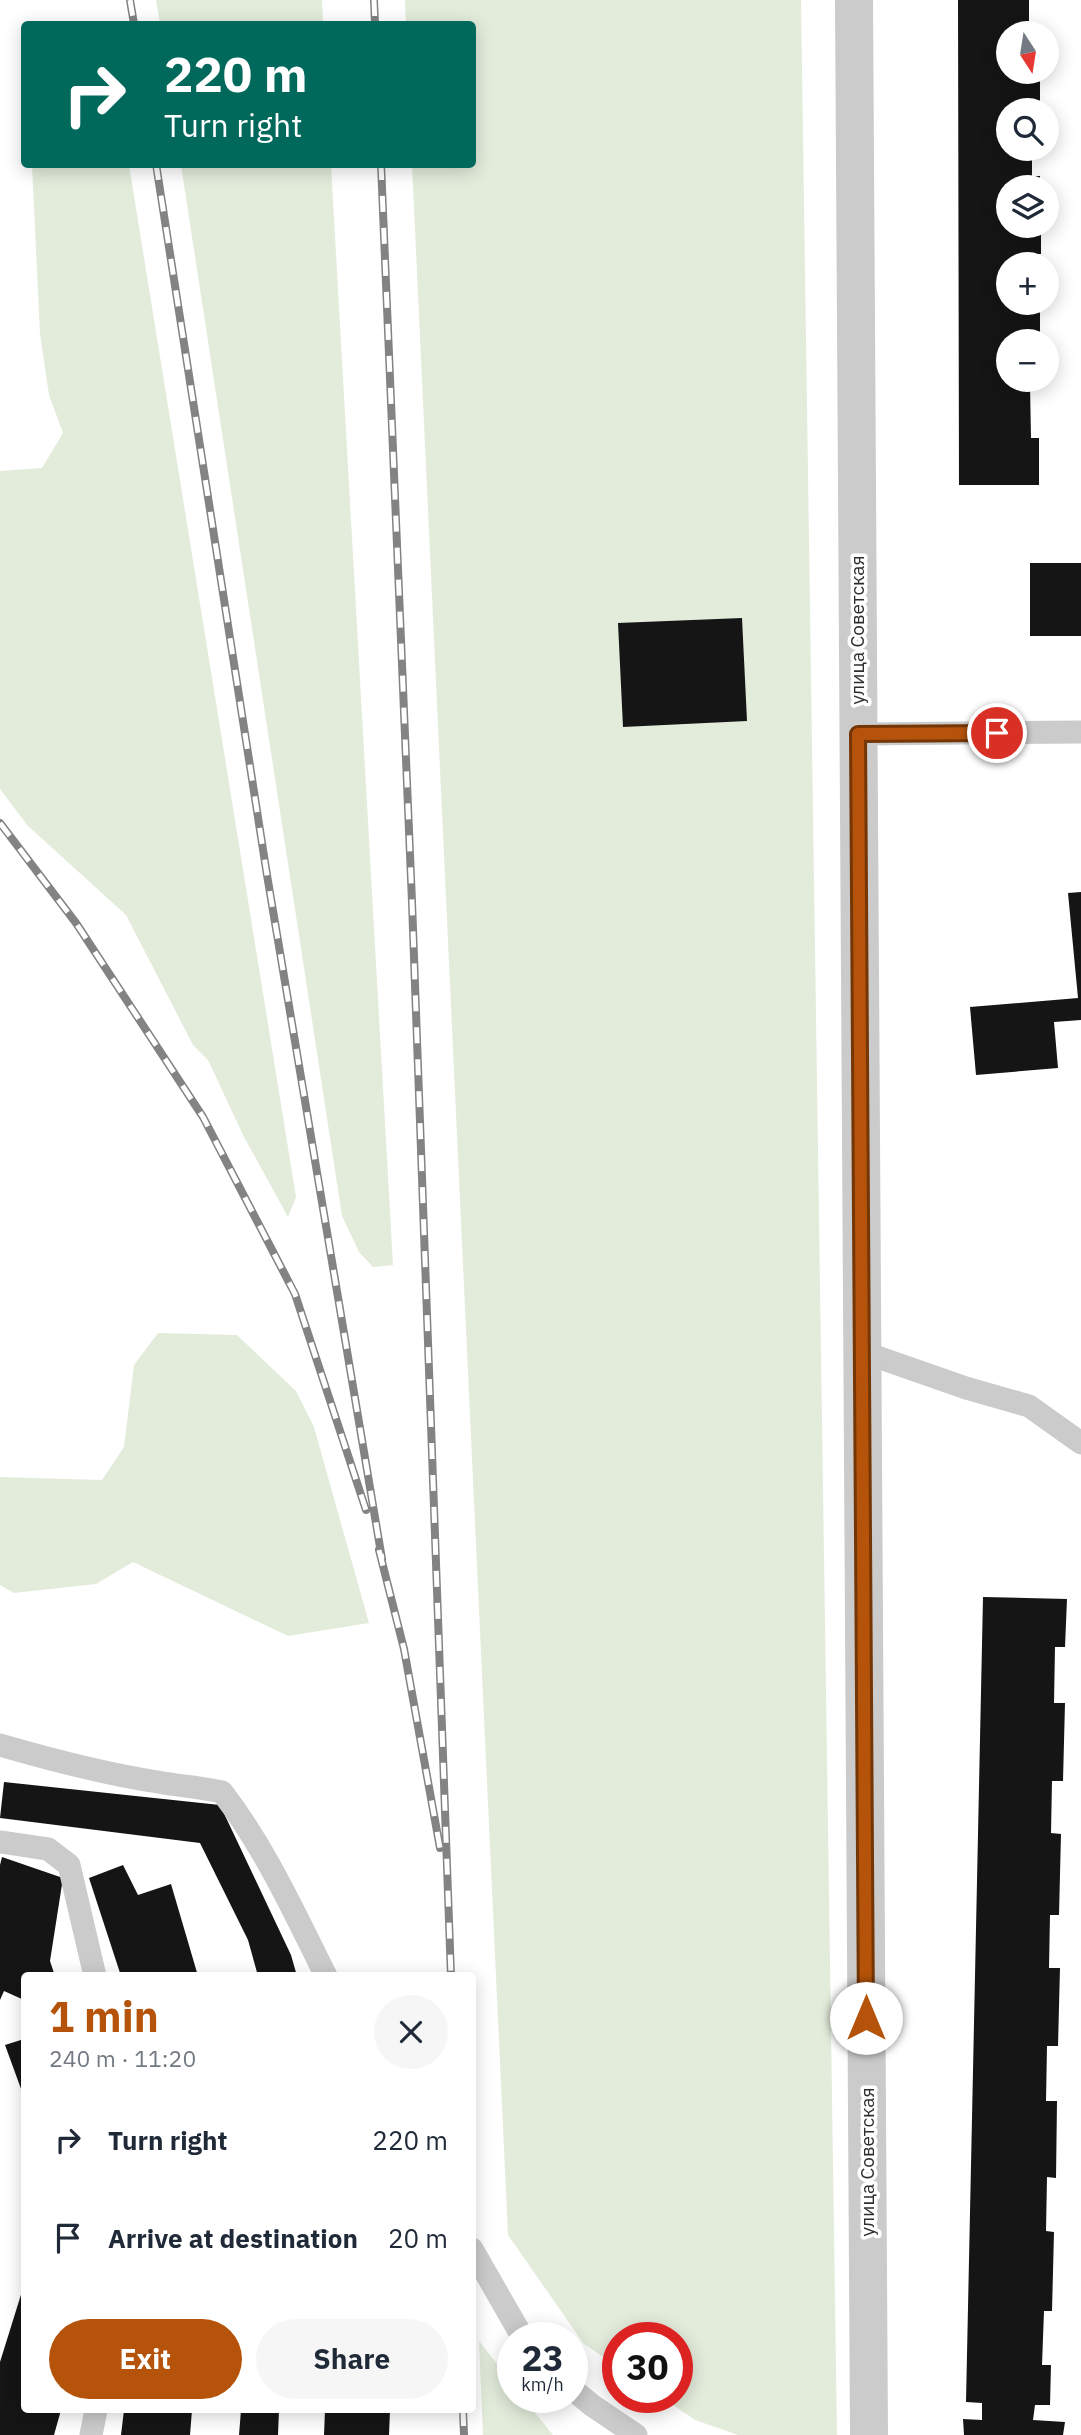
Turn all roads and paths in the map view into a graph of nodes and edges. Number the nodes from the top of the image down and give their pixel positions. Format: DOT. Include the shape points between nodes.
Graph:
graph roads {
  1 [pos="854,0"];
  2 [pos="1081,732"];
  3 [pos="858,734"];
  4 [pos="863,1352"];
  5 [pos="1081,1443"];
  6 [pos="0,1745"];
  7 [pos="0,1842"];
  8 [pos="94,1972"];
  9 [pos="324,1972"];
  10 [pos="476,2256"];
  11 [pos="514,2322"];
  12 [pos="588,2402"];
  13 [pos="95,2413"];
  14 [pos="91,2435"];
  15 [pos="636,2435"];
  16 [pos="869,2435"];
  1 -- 3 [label="street, улица Советская"];
  2 -- 3 [label="lane"];
  3 -- 4 [label="street, улица Советская"];
  4 -- 5 [label="lane" via="1029,1406"];
  4 -- 16 [label="street, улица Советская"];
  6 -- 9 [label="lane" via="47,1759 222,1792 274,1871"];
  7 -- 8 [label="lane" via="48,1849 69,1865"];
  10 -- 11 [label="lane"];
  12 -- 15 [label="lane"];
  13 -- 14 [label="lane"];
}
